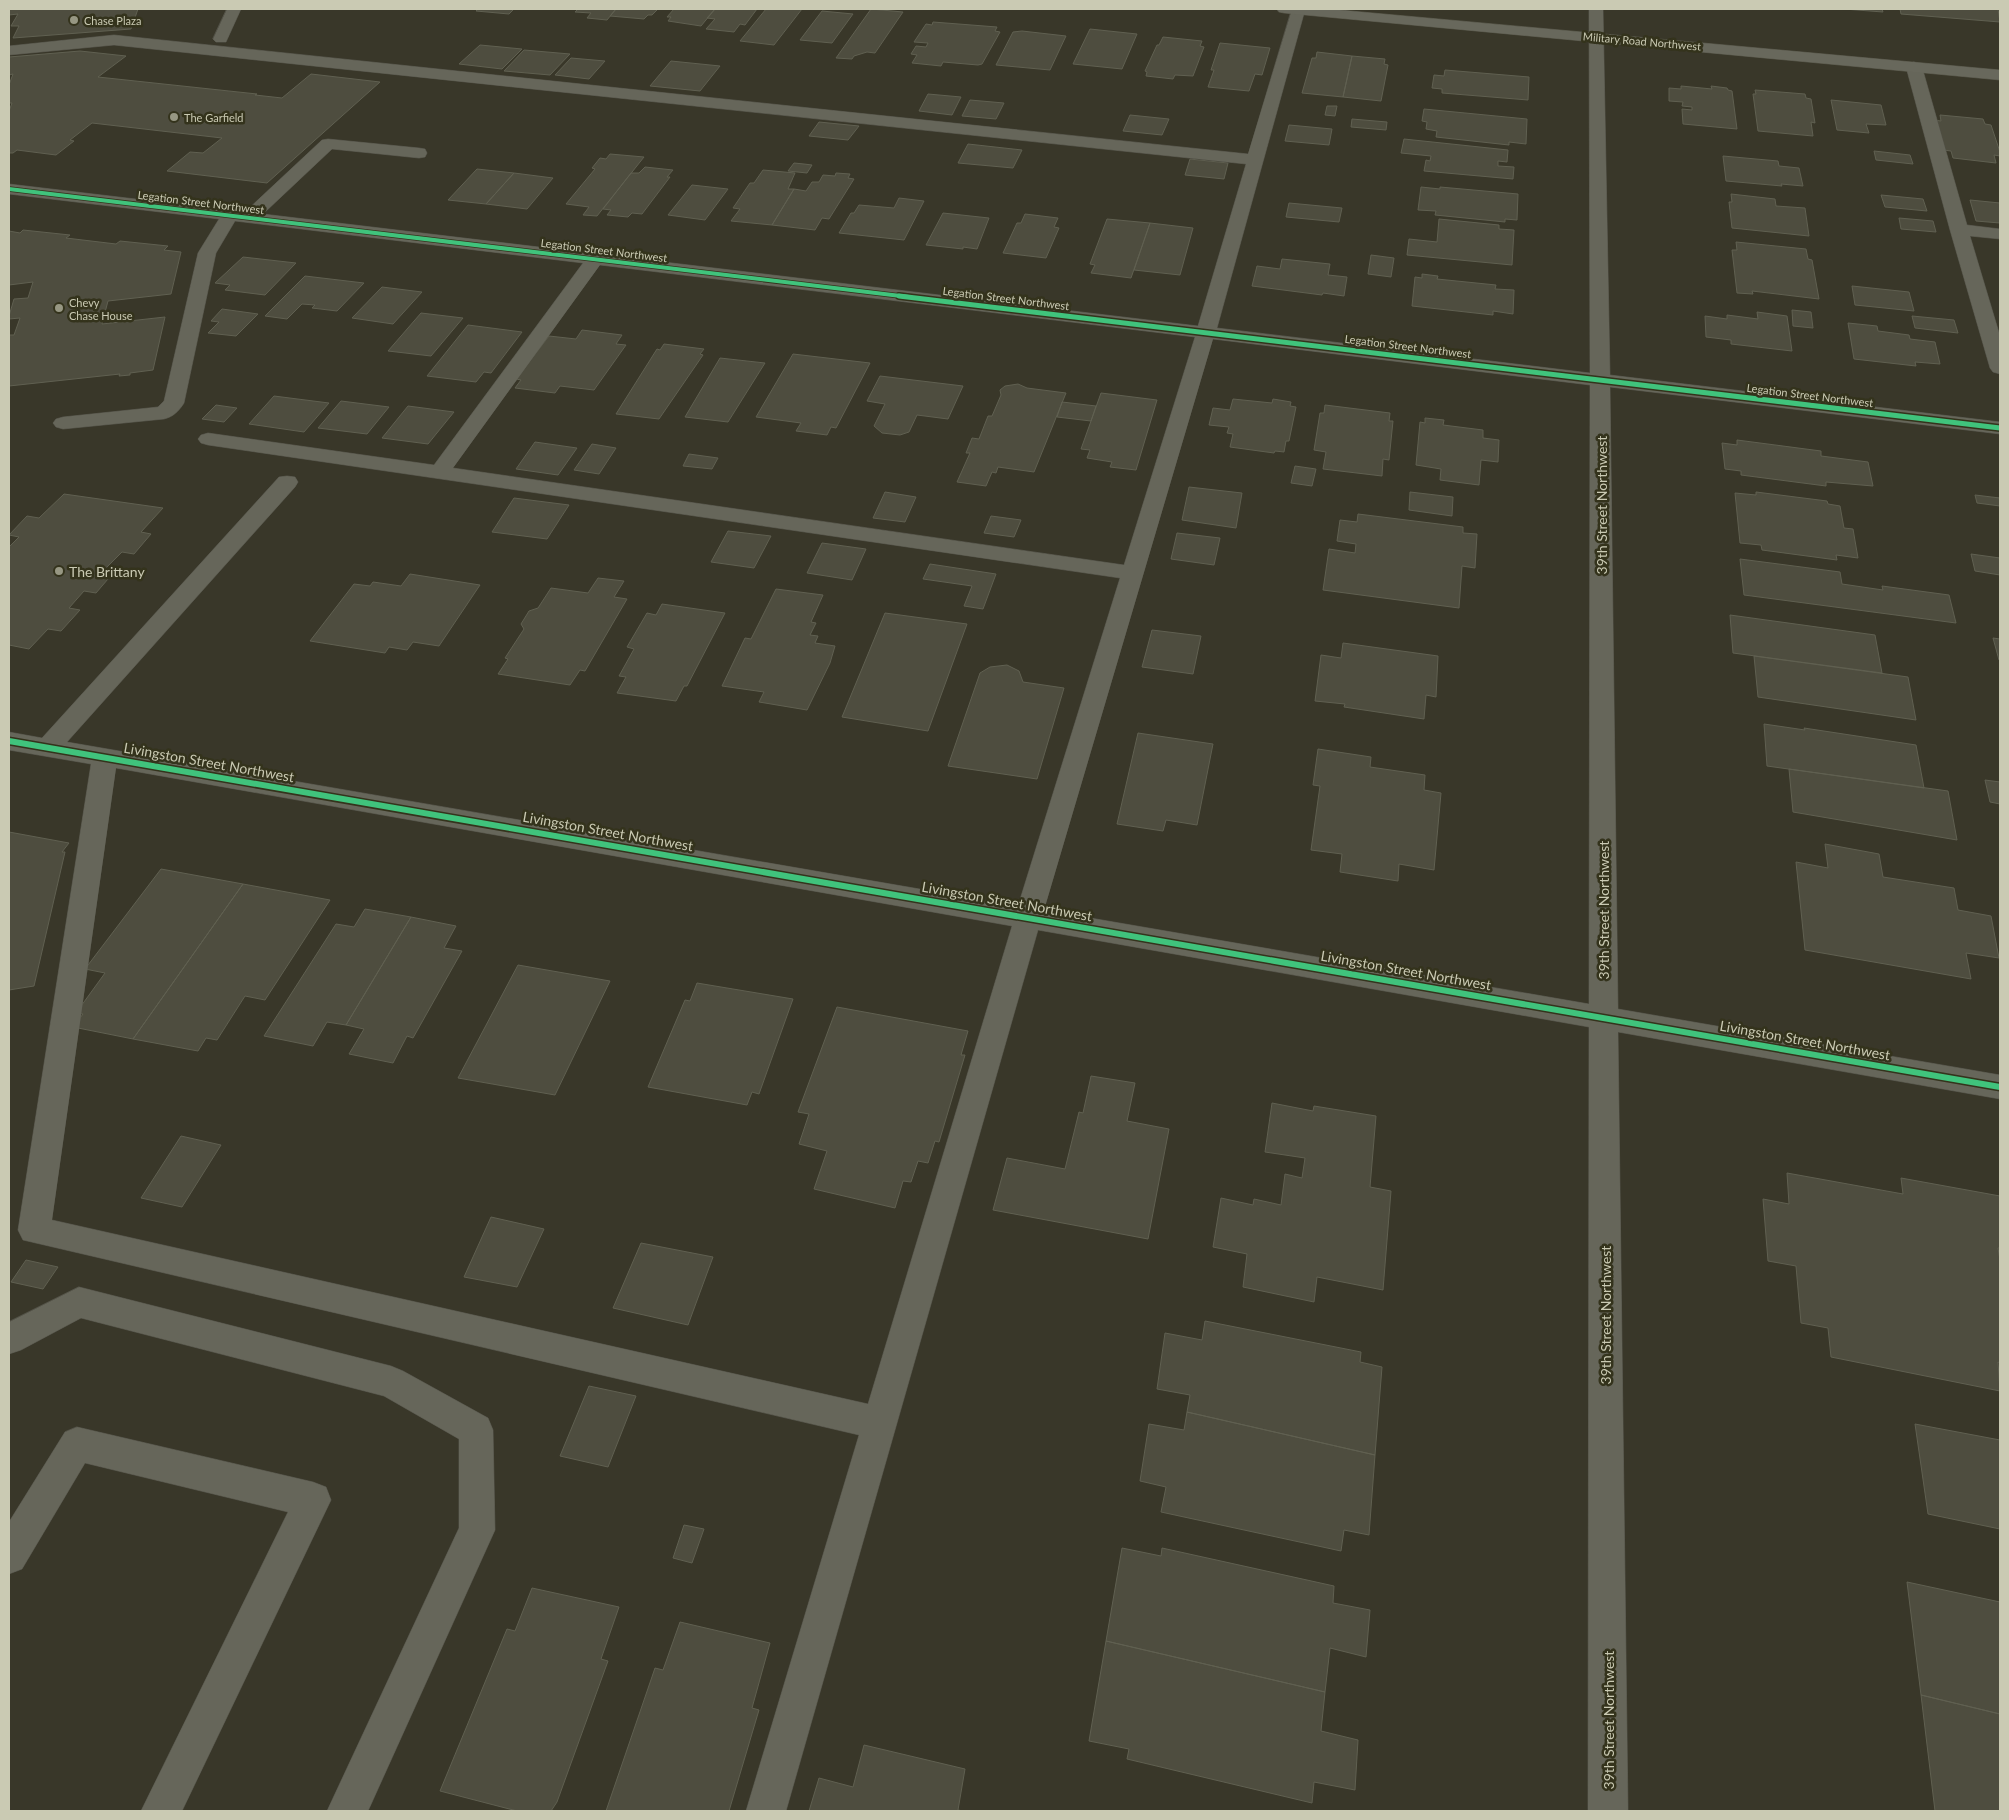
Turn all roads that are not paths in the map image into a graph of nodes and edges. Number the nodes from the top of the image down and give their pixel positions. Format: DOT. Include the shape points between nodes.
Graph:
graph roads {
  1 [pos="234,9"];
  2 [pos="1291,9"];
  3 [pos="1596,9"];
  4 [pos="1373,13"];
  5 [pos="1596,37"];
  6 [pos="221,39"];
  7 [pos="9,50"];
  8 [pos="1914,67"];
  9 [pos="2000,75"];
  10 [pos="419,153"];
  11 [pos="1256,160"];
  12 [pos="9,189"];
  13 [pos="230,216"];
  14 [pos="249,218"];
  15 [pos="1960,230"];
  16 [pos="2000,234"];
  17 [pos="595,259"];
  18 [pos="1206,332"];
  19 [pos="2000,368"];
  20 [pos="1600,380"];
  21 [pos="63,423"];
  22 [pos="2000,428"];
  23 [pos="208,439"];
  24 [pos="439,473"];
  25 [pos="287,482"];
  26 [pos="1133,573"];
  27 [pos="9,741"];
  28 [pos="48,748"];
  29 [pos="105,757"];
  30 [pos="1028,917"];
  31 [pos="1604,1017"];
  32 [pos="2000,1087"];
  33 [pos="9,1340"];
  34 [pos="880,1423"];
  35 [pos="9,1556"];
  36 [pos="161,1811"];
  37 [pos="347,1811"];
  38 [pos="766,1811"];
  39 [pos="1608,1811"];
  1 -- 6 [label="street"];
  2 -- 4 [label="main road, Military Road Northwest"];
  2 -- 11 [label="street"];
  3 -- 5 [label="street, 39th Street Northwest"];
  4 -- 5 [label="main road, Military Road Northwest"];
  5 -- 8 [label="main road, Military Road Northwest"];
  5 -- 20 [label="street, 39th Street Northwest"];
  7 -- 11 [label="street" via="114,40"];
  8 -- 9 [label="main road, Military Road Northwest"];
  8 -- 15 [label="street"];
  10 -- 14 [label="street" via="328,144"];
  11 -- 18 [label="street"];
  12 -- 13 [label="street, Legation Street Northwest"];
  13 -- 14 [label="street, Legation Street Northwest"];
  13 -- 21 [label="street" via="207,253 174,404 164,413"];
  14 -- 17 [label="street, Legation Street Northwest"];
  15 -- 16 [label="street"];
  15 -- 19 [label="street"];
  17 -- 18 [label="street, Legation Street Northwest"];
  17 -- 24 [label="street"];
  18 -- 20 [label="street, Legation Street Northwest"];
  18 -- 26 [label="street"];
  20 -- 22 [label="street, Legation Street Northwest"];
  20 -- 31 [label="street, 39th Street Northwest"];
  23 -- 24 [label="street"];
  24 -- 26 [label="street"];
  25 -- 28 [label="street"];
  26 -- 30 [label="street"];
  27 -- 28 [label="street, Livingston Street Northwest"];
  28 -- 29 [label="street, Livingston Street Northwest"];
  29 -- 30 [label="street, Livingston Street Northwest"];
  29 -- 34 [label="street" via="34,1230"];
  30 -- 31 [label="street, Livingston Street Northwest"];
  30 -- 34 [label="street"];
  31 -- 32 [label="street, Livingston Street Northwest"];
  31 -- 39 [label="street, 39th Street Northwest"];
  33 -- 37 [label="street" via="80,1302 391,1382 476,1430 478,1530"];
  34 -- 38 [label="street"];
  35 -- 36 [label="street" via="77,1444 314,1500"];
}
